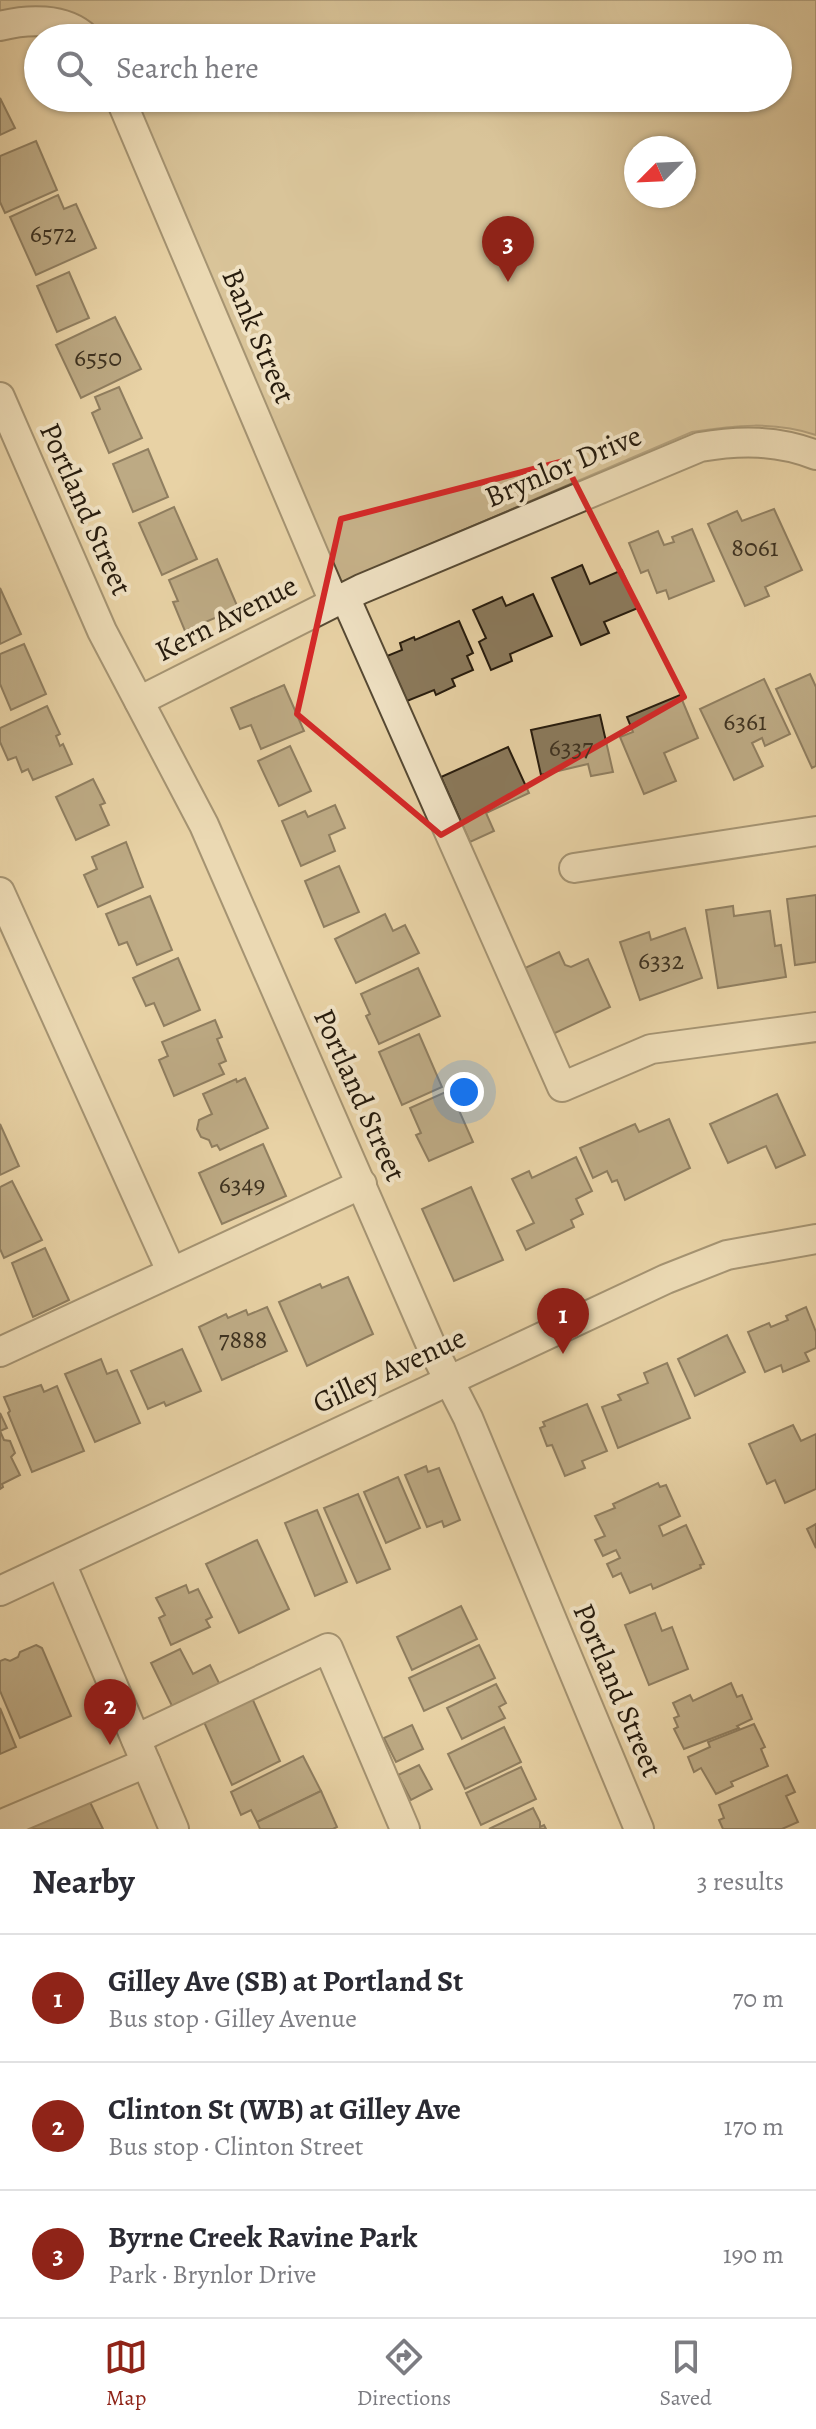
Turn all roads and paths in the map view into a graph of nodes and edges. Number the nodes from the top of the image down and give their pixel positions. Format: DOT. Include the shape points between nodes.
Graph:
graph roads {
  1 [pos="61,24"];
  2 [pos="0,26"];
  3 [pos="126,112"];
  4 [pos="0,397"];
  5 [pos="816,455"];
  6 [pos="339,599"];
  7 [pos="139,701"];
  8 [pos="816,831"];
  9 [pos="574,868"];
  10 [pos="0,892"];
  11 [pos="816,1027"];
  12 [pos="362,1184"];
  13 [pos="816,1239"];
  14 [pos="171,1271"];
  15 [pos="0,1352"];
  16 [pos="450,1379"];
  17 [pos="61,1563"];
  18 [pos="0,1591"];
  19 [pos="141,1751"];
  20 [pos="0,1825"];
  21 [pos="174,1829"];
  22 [pos="405,1829"];
  23 [pos="639,1829"];
  1 -- 2 [label="street" via="18,21"];
  3 -- 6 [label="street, Bank Street"];
  4 -- 7 [label="street, Portland Street" via="102,631"];
  5 -- 6 [label="street, Brynlor Drive" via="752,441 700,447"];
  6 -- 7 [label="street, Kern Avenue"];
  6 -- 11 [label="street, Bank Street" via="562,1087 651,1049"];
  7 -- 12 [label="street, Portland Street" via="204,825"];
  8 -- 9 [label="street"];
  10 -- 14 [label="street"];
  12 -- 14 [label="street"];
  12 -- 16 [label="street, Portland Street"];
  13 -- 16 [label="street, Gilley Avenue" via="707,1262"];
  14 -- 15 [label="street"];
  16 -- 17 [label="street, Gilley Avenue"];
  16 -- 23 [label="street, Portland Street"];
  17 -- 18 [label="street, Gilley Avenue"];
  17 -- 19 [label="street"];
  19 -- 20 [label="street"];
  19 -- 21 [label="street"];
  19 -- 22 [label="street" via="328,1648"];
}
